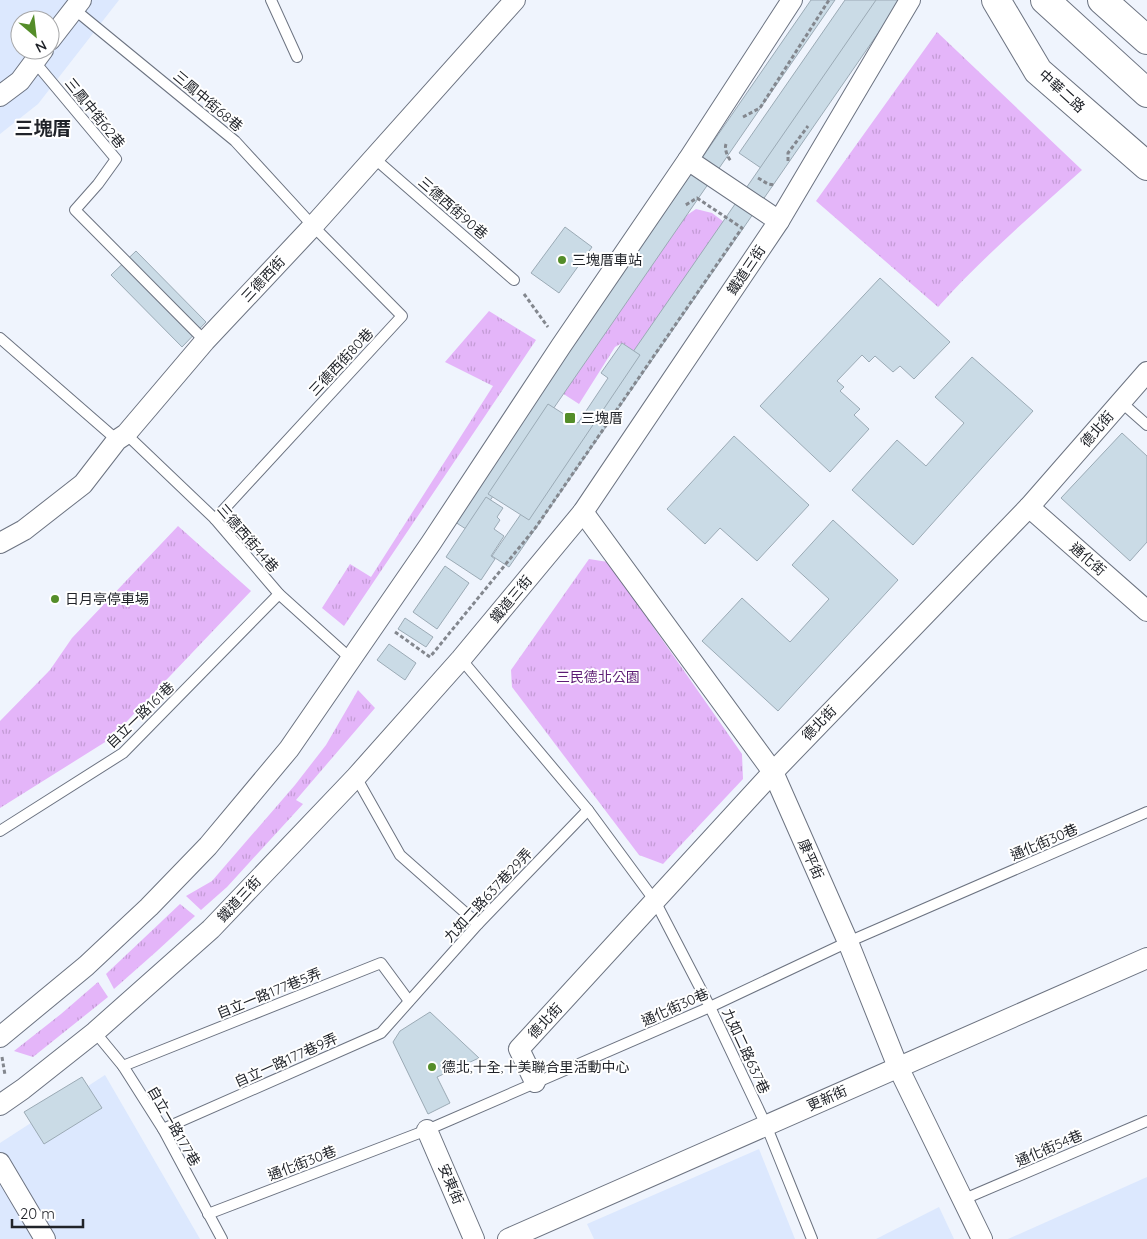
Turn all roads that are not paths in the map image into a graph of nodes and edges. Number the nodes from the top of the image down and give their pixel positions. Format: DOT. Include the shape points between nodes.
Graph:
graph roads {
  1 [pos="270,0"];
  2 [pos="515,0"];
  3 [pos="792,0"];
  4 [pos="910,0"];
  5 [pos="996,0"];
  6 [pos="1046,0"];
  7 [pos="1102,0"];
  8 [pos="78,5"];
  9 [pos="60,28"];
  10 [pos="1147,40"];
  11 [pos="297,57"];
  12 [pos="35,60"];
  13 [pos="42,60"];
  14 [pos="1147,93"];
  15 [pos="0,96"];
  16 [pos="374,158"];
  17 [pos="688,160"];
  18 [pos="1147,166"];
  19 [pos="779,221"];
  20 [pos="313,226"];
  21 [pos="514,280"];
  22 [pos="0,338"];
  23 [pos="205,341"];
  24 [pos="1147,372"];
  25 [pos="1121,402"];
  26 [pos="1147,425"];
  27 [pos="121,437"];
  28 [pos="1029,507"];
  29 [pos="583,512"];
  30 [pos="215,519"];
  31 [pos="0,544"];
  32 [pos="279,594"];
  33 [pos="1145,606"];
  34 [pos="351,659"];
  35 [pos="461,659"];
  36 [pos="772,772"];
  37 [pos="356,777"];
  38 [pos="588,810"];
  39 [pos="1147,812"];
  40 [pos="0,831"];
  41 [pos="655,901"];
  42 [pos="478,924"];
  43 [pos="848,942"];
  44 [pos="1147,958"];
  45 [pos="409,1001"];
  46 [pos="710,1007"];
  47 [pos="95,1032"];
  48 [pos="5,1044"];
  49 [pos="123,1066"];
  50 [pos="898,1067"];
  51 [pos="535,1082"];
  52 [pos="0,1105"];
  53 [pos="1147,1121"];
  54 [pos="766,1126"];
  55 [pos="163,1129"];
  56 [pos="427,1130"];
  57 [pos="0,1163"];
  58 [pos="962,1200"];
  59 [pos="208,1214"];
  60 [pos="44,1239"];
  61 [pos="222,1239"];
  62 [pos="474,1239"];
  63 [pos="508,1239"];
  64 [pos="812,1239"];
  65 [pos="982,1239"];
  1 -- 11 [label="lane"];
  2 -- 16 [label="street, 三德西街"];
  3 -- 17 [label="street"];
  4 -- 19 [label="street, 鐵道三街"];
  5 -- 18 [label="main road, 中華二路" via="1038,71"];
  6 -- 14 [label="main road"];
  7 -- 10 [label="main road"];
  8 -- 9 [label="street"];
  8 -- 20 [label="lane, 三鳳中街68巷" via="235,141"];
  12 -- 15 [label="street" via="20,81"];
  13 -- 23 [label="lane, 三鳳中街62巷" via="116,159 74,210"];
  16 -- 20 [label="street, 三德西街"];
  16 -- 21 [label="lane, 三德西街90巷"];
  17 -- 19 [label="street"];
  17 -- 34 [label="street"];
  19 -- 29 [label="street, 鐵道三街"];
  20 -- 23 [label="street, 三德西街"];
  20 -- 30 [label="lane, 三德西街80巷" via="402,316"];
  22 -- 27 [label="lane, 三德西街44巷"];
  23 -- 27 [label="street, 三德西街"];
  24 -- 25 [label="street, 德北街"];
  25 -- 26 [label="lane"];
  25 -- 28 [label="street, 德北街"];
  27 -- 30 [label="lane, 三德西街44巷"];
  27 -- 31 [label="street, 三德西街" via="83,484 24,530"];
  28 -- 33 [label="street, 通化街"];
  28 -- 36 [label="street, 德北街"];
  29 -- 35 [label="street, 鐵道三街"];
  29 -- 36 [label="street, 康平街"];
  30 -- 32 [label="lane, 三德西街44巷"];
  32 -- 34 [label="lane, 三德西街44巷"];
  32 -- 40 [label="lane, 自立一路161巷" via="123,753"];
  34 -- 48 [label="street" via="289,749 208,846"];
  35 -- 37 [label="street, 鐵道三街"];
  35 -- 38 [label="lane, 九如二路637巷"];
  36 -- 41 [label="street, 德北街"];
  36 -- 43 [label="street, 康平街"];
  37 -- 42 [label="lane" via="400,855"];
  37 -- 47 [label="street, 鐵道三街" via="211,929"];
  38 -- 41 [label="lane, 九如二路637巷"];
  38 -- 42 [label="lane, 九如二路637巷29弄"];
  39 -- 43 [label="lane, 通化街30巷"];
  41 -- 46 [label="lane, 九如二路637巷"];
  41 -- 51 [label="street, 德北街" via="519,1049"];
  42 -- 45 [label="lane, 九如二路637巷29弄"];
  43 -- 46 [label="lane, 通化街30巷"];
  43 -- 50 [label="street, 康平街"];
  44 -- 50 [label="street, 更新街"];
  45 -- 49 [label="lane, 自立一路177巷5弄" via="381,963"];
  45 -- 55 [label="lane, 自立一路177巷9弄" via="381,1033"];
  46 -- 51 [label="lane, 通化街30巷"];
  46 -- 54 [label="lane, 九如二路637巷"];
  47 -- 49 [label="lane, 自立一路177巷"];
  47 -- 52 [label="street, 鐵道三街"];
  49 -- 55 [label="lane, 自立一路177巷"];
  50 -- 54 [label="street, 更新街"];
  50 -- 58 [label="street, 康平街"];
  51 -- 56 [label="lane, 通化街30巷"];
  53 -- 58 [label="lane, 通化街54巷"];
  54 -- 63 [label="street, 更新街"];
  54 -- 64 [label="lane, 九如二路637巷"];
  55 -- 59 [label="lane, 自立一路177巷"];
  56 -- 59 [label="lane, 通化街30巷"];
  56 -- 62 [label="street, 安東街"];
  57 -- 60 [label="street"];
  58 -- 65 [label="street, 康平街"];
  59 -- 61 [label="lane, 自立一路177巷"];
}
